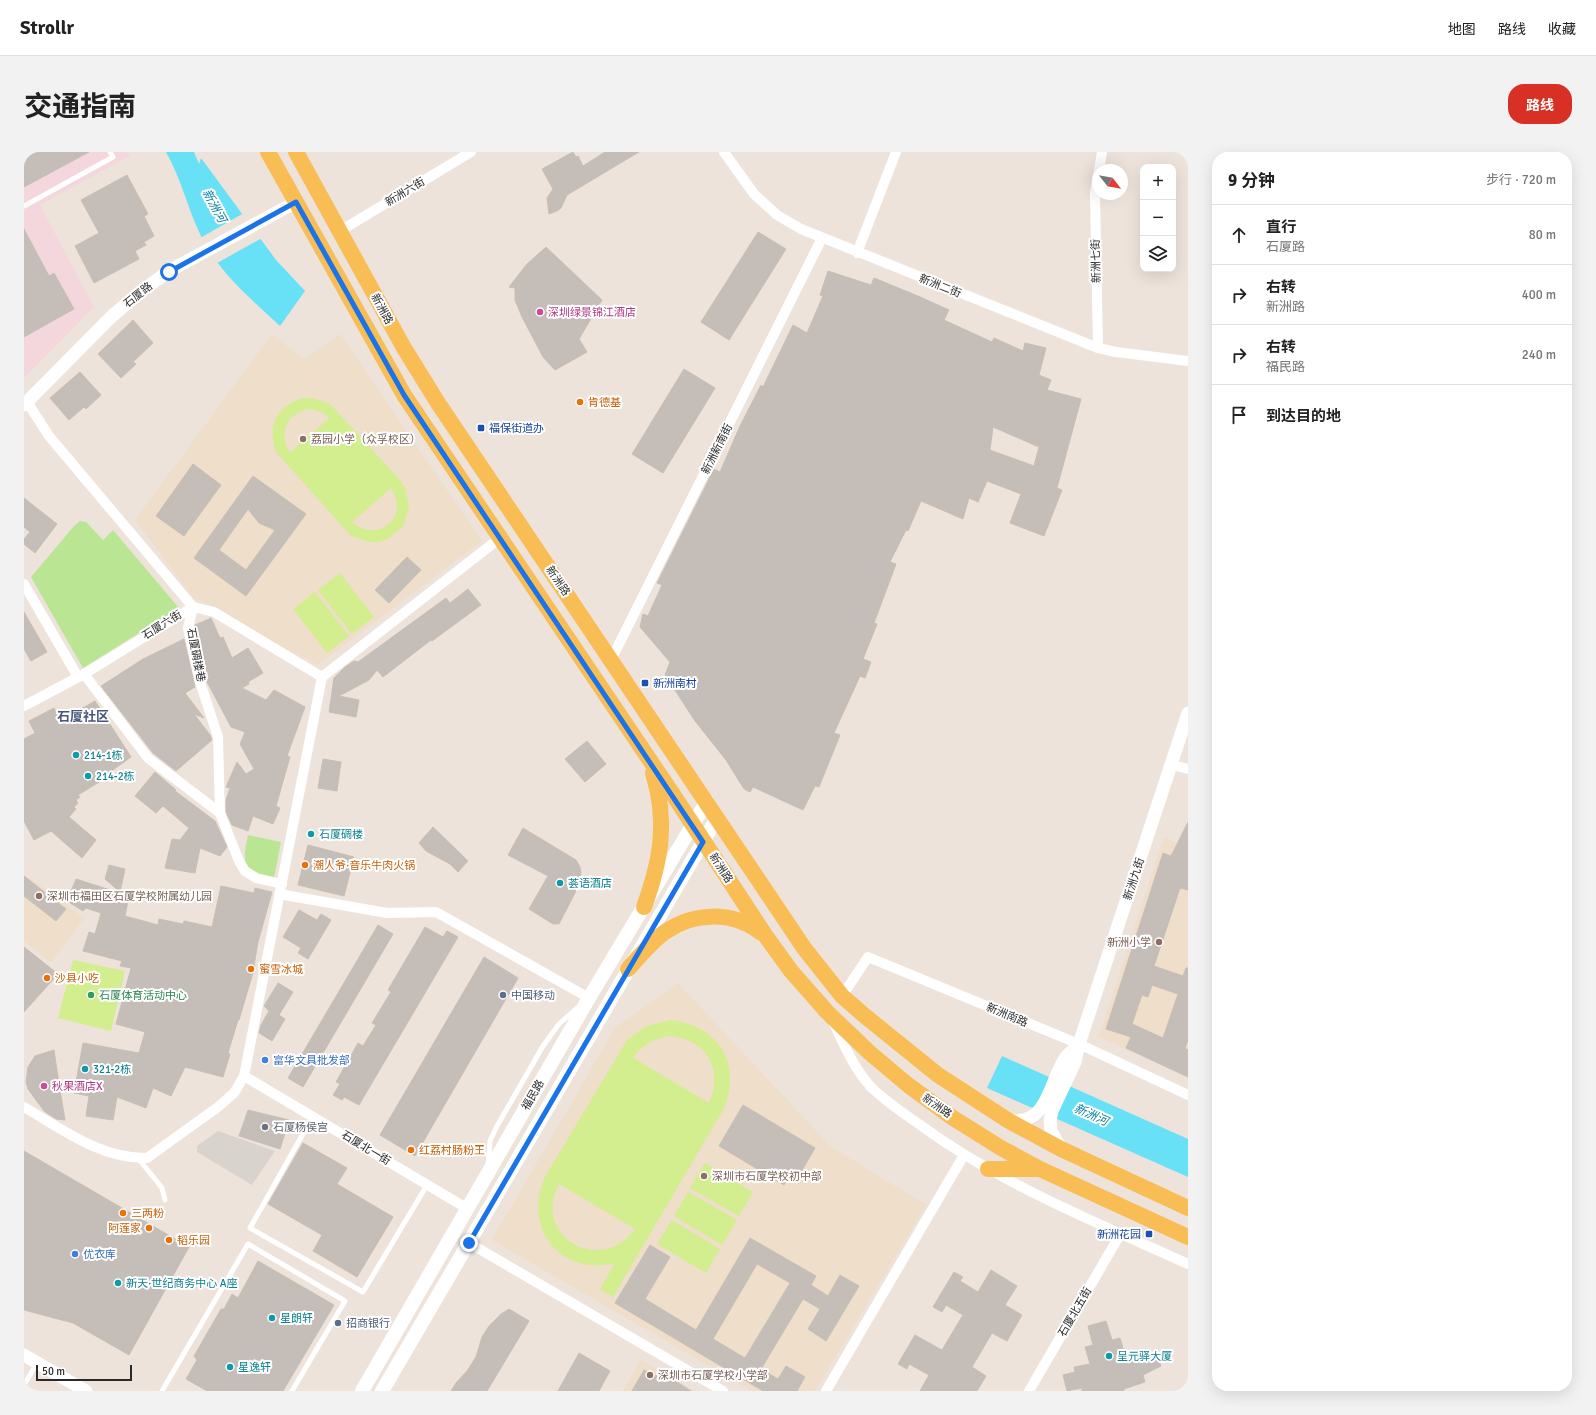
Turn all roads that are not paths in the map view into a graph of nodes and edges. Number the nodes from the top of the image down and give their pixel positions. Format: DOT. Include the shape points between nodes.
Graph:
graph roads {
  1 [pos="110,152"];
  2 [pos="268,152"];
  3 [pos="296,152"];
  4 [pos="471,152"];
  5 [pos="724,152"];
  6 [pos="896,152"];
  7 [pos="1102,152"];
  8 [pos="1100,164"];
  9 [pos="1095,200"];
  10 [pos="296,202"];
  11 [pos="24,206"];
  12 [pos="340,231"];
  13 [pos="822,238"];
  14 [pos="857,253"];
  15 [pos="1098,348"];
  16 [pos="1188,361"];
  17 [pos="25,401"];
  18 [pos="500,538"];
  19 [pos="24,584"];
  20 [pos="193,607"];
  21 [pos="611,660"];
  22 [pos="81,675"];
  23 [pos="322,677"];
  24 [pos="24,706"];
  25 [pos="1188,713"];
  26 [pos="650,760"];
  27 [pos="1172,765"];
  28 [pos="1188,769"];
  29 [pos="706,801"];
  30 [pos="220,813"];
  31 [pos="717,818"];
  32 [pos="692,825"];
  33 [pos="703,842"];
  34 [pos="280,889"];
  35 [pos="644,906"];
  36 [pos="765,935"];
  37 [pos="628,969"];
  38 [pos="837,990"];
  39 [pos="589,998"];
  40 [pos="816,1000"];
  41 [pos="828,1013"];
  42 [pos="1079,1044"];
  43 [pos="244,1076"];
  44 [pos="1188,1095"];
  45 [pos="24,1106"];
  46 [pos="1048,1108"];
  47 [pos="313,1116"];
  48 [pos="1009,1121"];
  49 [pos="1062,1149"];
  50 [pos="964,1155"];
  51 [pos="137,1158"];
  52 [pos="988,1169"];
  53 [pos="1040,1169"];
  54 [pos="428,1185"];
  55 [pos="165,1200"];
  56 [pos="1188,1208"];
  57 [pos="468,1209"];
  58 [pos="1121,1233"];
  59 [pos="1188,1238"];
  60 [pos="469,1243"];
  61 [pos="1188,1264"];
  62 [pos="24,1355"];
  63 [pos="37,1362"];
  64 [pos="24,1385"];
  65 [pos="86,1391"];
  66 [pos="162,1391"];
  67 [pos="292,1391"];
  68 [pos="362,1391"];
  69 [pos="382,1391"];
  70 [pos="723,1391"];
  71 [pos="826,1391"];
  72 [pos="1029,1391"];
  1 -- 11 [label="lane" via="113,157"];
  2 -- 10 [label="main road, 新洲路"];
  3 -- 12 [label="main road, 新洲路"];
  4 -- 12 [label="street, 新洲六街"];
  5 -- 13 [label="street, 新洲二街" via="754,194 777,215"];
  6 -- 14 [label="street"];
  7 -- 8 [label="street"];
  9 -- 15 [label="street, 新洲七街"];
  10 -- 17 [label="street, 石厦路" via="169,272 139,293"];
  10 -- 18 [label="main road, 新洲路" via="401,390"];
  12 -- 21 [label="main road, 新洲路" via="404,348 438,403"];
  13 -- 14 [label="street, 新洲二街"];
  13 -- 21 [label="street, 新洲新南街"];
  14 -- 15 [label="street, 新洲二街"];
  15 -- 16 [label="street, 新洲二街"];
  17 -- 20 [label="street" via="50,436"];
  18 -- 23 [label="street"];
  18 -- 26 [label="main road, 新洲路"];
  19 -- 22 [label="street"];
  20 -- 22 [label="street, 石厦六街"];
  20 -- 23 [label="street, 石厦六街" via="214,612"];
  20 -- 30 [label="street, 石厦碉楼巷" via="188,628 200,682 218,737"];
  21 -- 29 [label="main road, 新洲路"];
  22 -- 24 [label="street, 石厦六街"];
  22 -- 30 [label="street" via="148,758"];
  23 -- 34 [label="street"];
  25 -- 27 [label="street, 新洲九街"];
  26 -- 32 [label="main road, 新洲路"];
  26 -- 35 [label="main road" via="661,805 662,826 655,877"];
  27 -- 28 [label="street"];
  27 -- 42 [label="street, 新洲九街"];
  29 -- 31 [label="main road, 新洲路"];
  29 -- 32 [label="main road, 福民路"];
  30 -- 34 [label="street, 石厦碉楼巷" via="245,871"];
  31 -- 33 [label="main road, 福民路"];
  31 -- 38 [label="main road, 新洲路" via="804,948"];
  32 -- 33 [label="main road, 新洲路"];
  32 -- 35 [label="main road, 福民路"];
  33 -- 36 [label="main road, 新洲路"];
  33 -- 37 [label="main road, 福民路"];
  34 -- 39 [label="street, 石厦碉楼巷" via="387,913 436,912"];
  34 -- 43 [label="street"];
  35 -- 39 [label="main road, 福民路"];
  36 -- 37 [label="main road" via="738,919 721,916 690,920 665,932"];
  36 -- 40 [label="main road, 新洲路"];
  37 -- 60 [label="main road, 福民路"];
  38 -- 40 [label="main road"];
  38 -- 42 [label="street, 新洲南路" via="868,957"];
  38 -- 48 [label="main road, 新洲路" via="938,1075"];
  39 -- 57 [label="main road, 福民路"];
  40 -- 41 [label="main road, 新洲路"];
  41 -- 50 [label="street" via="871,1086 907,1116"];
  41 -- 53 [label="main road, 新洲路" via="889,1070 931,1103 978,1134"];
  42 -- 44 [label="street, 新洲南路"];
  42 -- 46 [label="street, 新洲九街"];
  43 -- 47 [label="street, 石厦北一街"];
  43 -- 51 [label="street" via="234,1093 202,1119 150,1157"];
  45 -- 51 [label="street" via="98,1148"];
  46 -- 48 [label="street, 新洲九街" via="1029,1119 1020,1122"];
  46 -- 49 [label="street, 新洲九街" via="1051,1130"];
  47 -- 54 [label="street, 石厦北一街"];
  47 -- 54 [label="lane" via="250,1228 363,1292"];
  48 -- 49 [label="main road, 新洲路"];
  49 -- 56 [label="main road, 新洲路"];
  50 -- 52 [label="street"];
  50 -- 71 [label="street"];
  51 -- 55 [label="lane" via="155,1177 162,1188"];
  52 -- 53 [label="main road"];
  52 -- 58 [label="street" via="1064,1208"];
  53 -- 59 [label="main road, 新洲路"];
  54 -- 57 [label="street, 石厦北一街"];
  57 -- 68 [label="main road, 福民路"];
  58 -- 61 [label="street"];
  58 -- 72 [label="street, 石厦北五街"];
  60 -- 69 [label="main road, 福民路"];
  60 -- 70 [label="street"];
  62 -- 63 [label="street"];
  63 -- 64 [label="lane"];
  63 -- 65 [label="street"];
  66 -- 67 [label="lane" via="248,1244 345,1301"];
}
